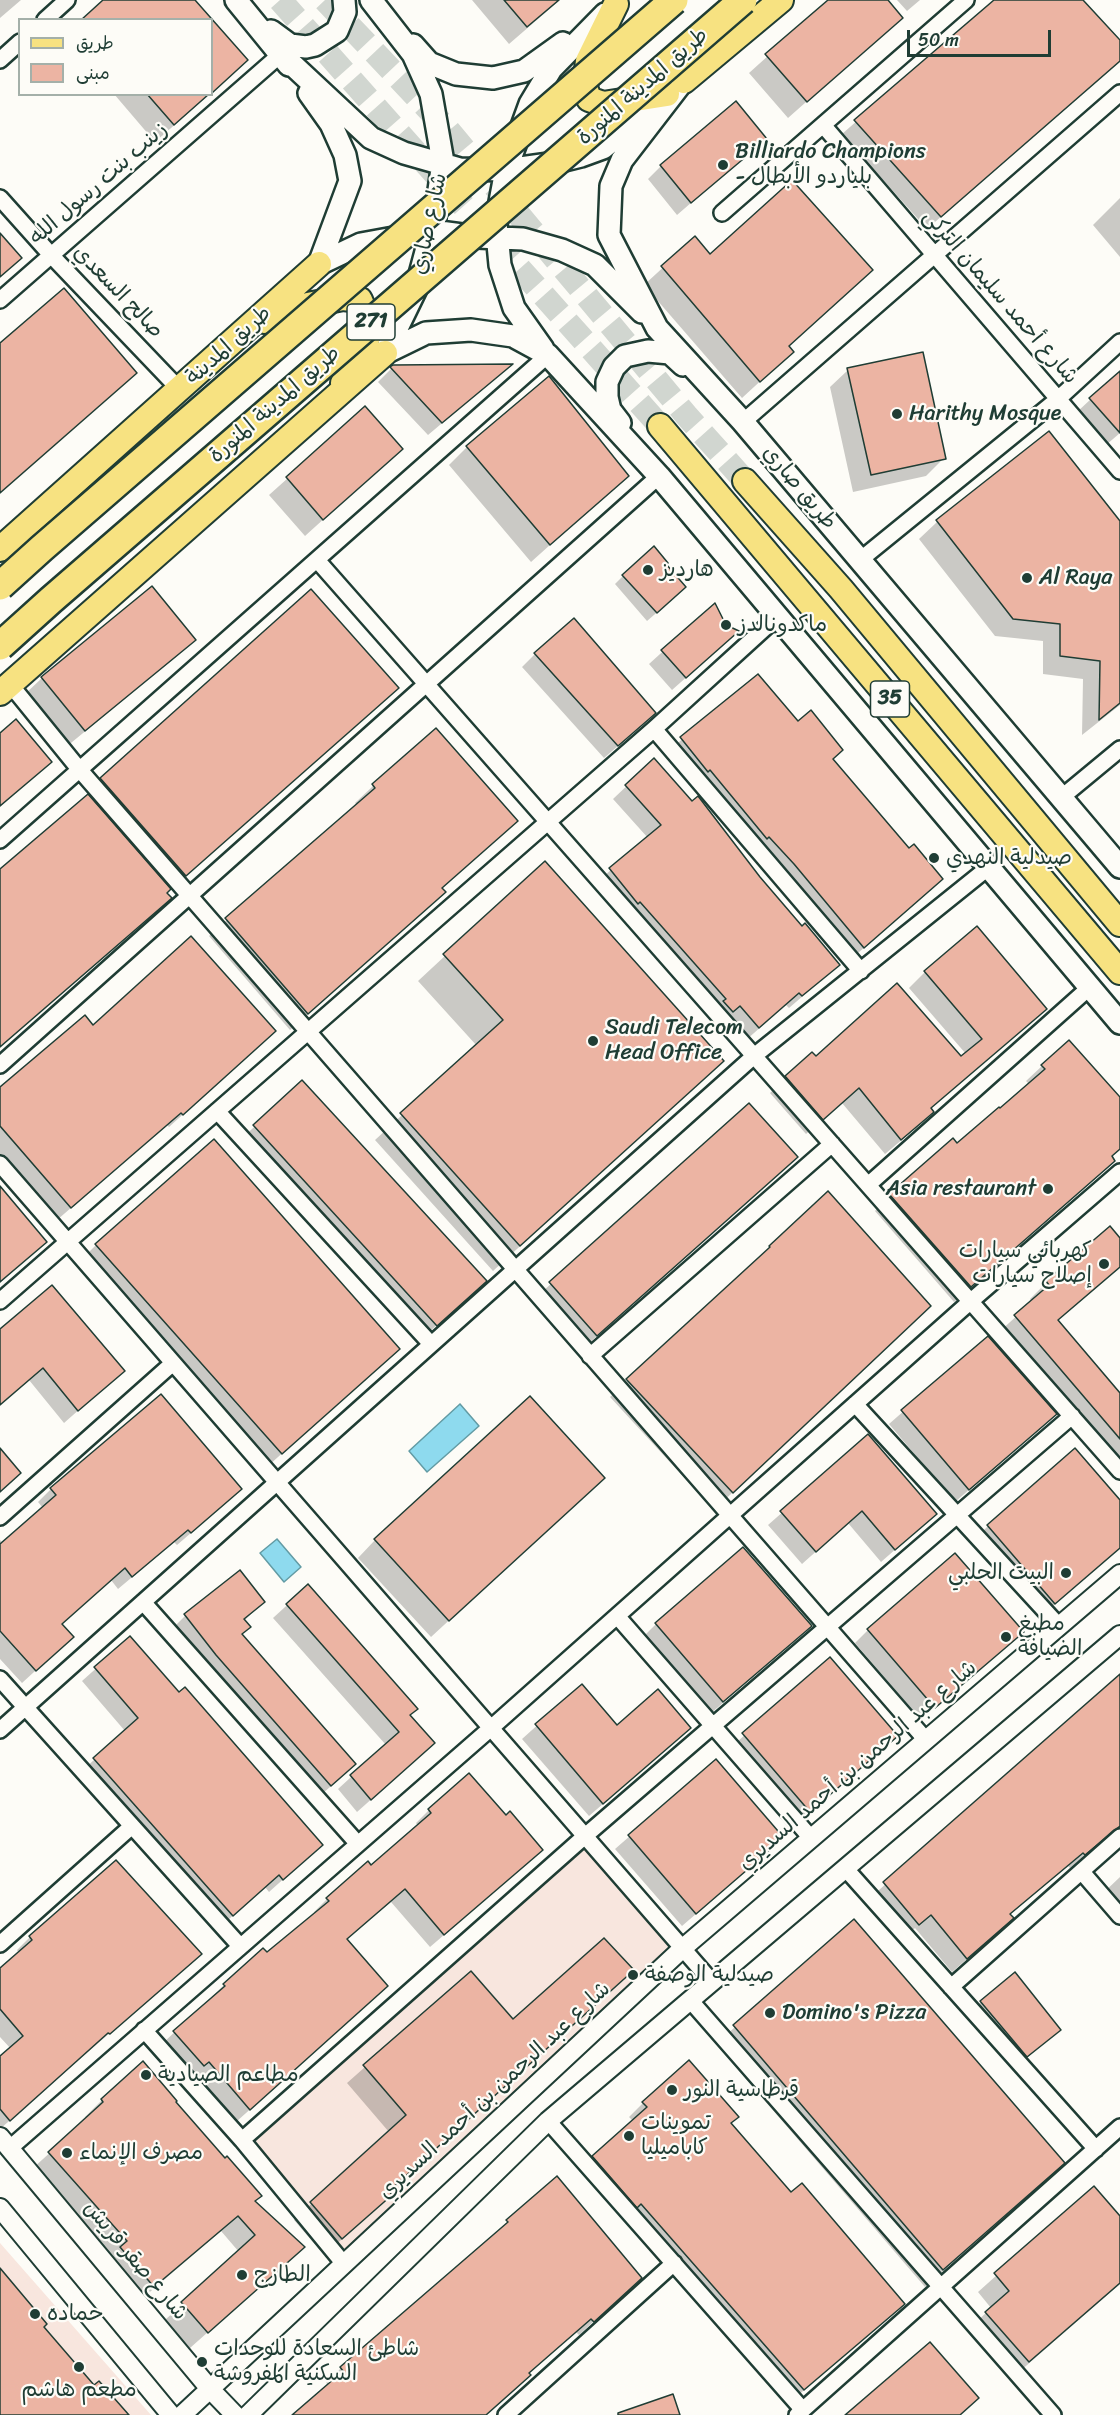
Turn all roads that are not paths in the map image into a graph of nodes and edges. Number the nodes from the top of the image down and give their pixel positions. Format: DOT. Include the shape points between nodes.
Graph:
graph roads {
  1 [pos="68,0"];
  2 [pos="236,0"];
  3 [pos="241,0"];
  4 [pos="344,0"];
  5 [pos="372,0"];
  6 [pos="674,0"];
  7 [pos="742,0"];
  8 [pos="782,0"];
  9 [pos="966,0"];
  10 [pos="614,6"];
  11 [pos="47,18"];
  12 [pos="18,44"];
  13 [pos="281,54"];
  14 [pos="0,60"];
  15 [pos="675,87"];
  16 [pos="1120,93"];
  17 [pos="823,125"];
  18 [pos="443,162"];
  19 [pos="506,170"];
  20 [pos="0,198"];
  21 [pos="723,213"];
  22 [pos="432,231"];
  23 [pos="497,238"];
  24 [pos="51,255"];
  25 [pos="934,255"];
  26 [pos="319,264"];
  27 [pos="0,300"];
  28 [pos="252,326"];
  29 [pos="657,328"];
  30 [pos="1120,342"];
  31 [pos="385,353"];
  32 [pos="548,355"];
  33 [pos="180,390"];
  34 [pos="334,398"];
  35 [pos="1058,399"];
  36 [pos="723,402"];
  37 [pos="743,422"];
  38 [pos="660,426"];
  39 [pos="1120,471"];
  40 [pos="659,476"];
  41 [pos="745,481"];
  42 [pos="0,549"];
  43 [pos="317,560"];
  44 [pos="860,560"];
  45 [pos="0,586"];
  46 [pos="777,617"];
  47 [pos="0,646"];
  48 [pos="426,684"];
  49 [pos="5,688"];
  50 [pos="654,729"];
  51 [pos="1120,749"];
  52 [pos="80,769"];
  53 [pos="1062,797"];
  54 [pos="547,821"];
  55 [pos="0,840"];
  56 [pos="989,867"];
  57 [pos="1120,867"];
  58 [pos="189,895"];
  59 [pos="1120,924"];
  60 [pos="861,971"];
  61 [pos="1120,972"];
  62 [pos="1090,987"];
  63 [pos="1120,1023"];
  64 [pos="307,1031"];
  65 [pos="754,1056"];
  66 [pos="0,1065"];
  67 [pos="217,1111"];
  68 [pos="832,1144"];
  69 [pos="0,1164"];
  70 [pos="1120,1172"];
  71 [pos="868,1185"];
  72 [pos="66,1240"];
  73 [pos="514,1270"];
  74 [pos="0,1301"];
  75 [pos="971,1301"];
  76 [pos="431,1344"];
  77 [pos="590,1356"];
  78 [pos="173,1363"];
  79 [pos="855,1404"];
  80 [pos="1072,1416"];
  81 [pos="1120,1471"];
  82 [pos="277,1482"];
  83 [pos="957,1515"];
  84 [pos="730,1516"];
  85 [pos="0,1517"];
  86 [pos="1120,1574"];
  87 [pos="143,1602"];
  88 [pos="617,1616"];
  89 [pos="1059,1626"];
  90 [pos="827,1627"];
  91 [pos="1120,1635"];
  92 [pos="0,1679"];
  93 [pos="25,1707"];
  94 [pos="713,1726"];
  95 [pos="490,1728"];
  96 [pos="0,1730"];
  97 [pos="926,1740"];
  98 [pos="132,1826"];
  99 [pos="585,1836"];
  100 [pos="1120,1837"];
  101 [pos="811,1838"];
  102 [pos="358,1844"];
  103 [pos="845,1868"];
  104 [pos="1082,1872"];
  105 [pos="1120,1916"];
  106 [pos="0,1944"];
  107 [pos="240,1947"];
  108 [pos="683,1948"];
  109 [pos="712,1982"];
  110 [pos="951,1987"];
  111 [pos="690,2000"];
  112 [pos="144,2030"];
  113 [pos="548,2121"];
  114 [pos="1120,2127"];
  115 [pos="242,2140"];
  116 [pos="5,2142"];
  117 [pos="1096,2149"];
  118 [pos="0,2208"];
  119 [pos="674,2263"];
  120 [pos="344,2264"];
  121 [pos="941,2287"];
  122 [pos="210,2389"];
  123 [pos="800,2412"];
  124 [pos="171,2415"];
  125 [pos="182,2415"];
  126 [pos="235,2415"];
  127 [pos="248,2415"];
  128 [pos="506,2415"];
  129 [pos="1053,2415"];
  1 -- 11 [label="street"];
  2 -- 13 [label="main road"];
  3 -- 4 [label="main road" via="275,35 290,45 306,47 337,31 345,12"];
  5 -- 10 [label="main road" via="429,63 456,74 493,78 524,71"];
  5 -- 18 [label="main road, شارع صاري" via="413,54 431,94"];
  6 -- 45 [label="highway, طريق المدينة المنورة / 271, bridge"];
  7 -- 47 [label="highway, طريق المدينة المنورة / 271, bridge"];
  8 -- 15 [label="main road"];
  9 -- 17 [label="street"];
  10 -- 15 [label="main road" via="588,61 585,87 589,99 603,104"];
  10 -- 19 [label="main road" via="551,69 530,104"];
  12 -- 14 [label="street"];
  13 -- 18 [label="main road" via="371,138 404,153"];
  13 -- 24 [label="street, زينب بنت رسول الله"];
  13 -- 26 [label="main road" via="331,124 345,155 350,181"];
  15 -- 19 [label="main road" via="603,148 549,164"];
  15 -- 29 [label="main road, طريق صاري" via="622,160 611,186 609,235"];
  16 -- 25 [label="street"];
  17 -- 21 [label="street"];
  17 -- 25 [label="street, شارع أحمد سليمان التركي"];
  18 -- 19 [label="main road" via="460,168"];
  18 -- 22 [label="main road, شارع صاري"];
  19 -- 23 [label="main road"];
  20 -- 24 [label="street, صالح السعدي"];
  22 -- 23 [label="main road, طريق المدينة"];
  22 -- 26 [label="main road, طريق المدينة" via="361,244"];
  22 -- 31 [label="main road, شارع صاري" via="416,289"];
  23 -- 29 [label="main road, طريق المدينة" via="523,238 595,265"];
  23 -- 32 [label="main road" via="500,265 514,308"];
  24 -- 27 [label="street, زينب بنت رسول الله"];
  24 -- 33 [label="street, صالح السعدي"];
  25 -- 35 [label="street, شارع أحمد سليمان التركي"];
  25 -- 37 [label="street"];
  26 -- 28 [label="main road, طريق المدينة"];
  28 -- 33 [label="main road, طريق المدينة"];
  28 -- 34 [label="main road" via="308,304 343,298 360,300 368,337"];
  29 -- 36 [label="main road, طريق صاري"];
  30 -- 35 [label="street"];
  31 -- 32 [label="main road" via="426,333 471,330 513,336"];
  31 -- 34 [label="main road"];
  32 -- 40 [label="main road"];
  32 -- 43 [label="street"];
  33 -- 42 [label="main road, طريق المدينة"];
  34 -- 49 [label="main road"];
  35 -- 39 [label="street, شارع أحمد سليمان التركي"];
  35 -- 44 [label="street"];
  36 -- 37 [label="main road, طريق صاري"];
  36 -- 40 [label="main road" via="670,353 648,351 625,356 614,368 607,382 610,410"];
  37 -- 44 [label="main road, طريق صاري"];
  38 -- 61 [label="main road, 35"];
  40 -- 46 [label="main road"];
  40 -- 48 [label="street"];
  41 -- 59 [label="main road, طريق صاري / 35" via="841,589"];
  43 -- 48 [label="street"];
  43 -- 52 [label="street"];
  44 -- 53 [label="main road, طريق صاري"];
  46 -- 50 [label="street"];
  46 -- 56 [label="main road"];
  48 -- 54 [label="street"];
  48 -- 58 [label="street"];
  49 -- 52 [label="street"];
  50 -- 54 [label="street"];
  50 -- 60 [label="street"];
  51 -- 53 [label="street"];
  52 -- 55 [label="street"];
  52 -- 58 [label="street"];
  53 -- 57 [label="main road, طريق صاري"];
  54 -- 64 [label="street"];
  54 -- 65 [label="street"];
  56 -- 60 [label="street"];
  56 -- 62 [label="main road"];
  58 -- 64 [label="street"];
  58 -- 66 [label="street"];
  60 -- 65 [label="street"];
  62 -- 63 [label="main road"];
  62 -- 71 [label="street"];
  64 -- 67 [label="street"];
  64 -- 73 [label="street"];
  65 -- 68 [label="street"];
  65 -- 73 [label="street"];
  67 -- 72 [label="street"];
  67 -- 76 [label="street"];
  68 -- 71 [label="street"];
  68 -- 77 [label="street"];
  69 -- 72 [label="street"];
  70 -- 75 [label="street"];
  71 -- 75 [label="street"];
  72 -- 74 [label="street"];
  72 -- 78 [label="street"];
  73 -- 76 [label="street"];
  73 -- 77 [label="street"];
  75 -- 79 [label="street"];
  75 -- 80 [label="street"];
  76 -- 82 [label="street"];
  77 -- 84 [label="street"];
  78 -- 82 [label="street"];
  78 -- 85 [label="street"];
  79 -- 83 [label="street"];
  79 -- 84 [label="street"];
  80 -- 81 [label="street"];
  80 -- 83 [label="street"];
  82 -- 87 [label="street"];
  82 -- 95 [label="street"];
  83 -- 89 [label="street"];
  83 -- 90 [label="street"];
  84 -- 88 [label="street"];
  84 -- 90 [label="street"];
  86 -- 89 [label="street, شارع عبد الرحمن بن أحمد السديري"];
  87 -- 93 [label="street"];
  87 -- 102 [label="street"];
  88 -- 94 [label="street"];
  88 -- 95 [label="street"];
  89 -- 97 [label="street, شارع عبد الرحمن بن أحمد السديري"];
  90 -- 94 [label="street"];
  90 -- 97 [label="street"];
  91 -- 103 [label="street"];
  92 -- 93 [label="street"];
  93 -- 96 [label="street"];
  93 -- 98 [label="street"];
  94 -- 99 [label="street"];
  94 -- 101 [label="street"];
  95 -- 99 [label="street"];
  95 -- 102 [label="street"];
  97 -- 101 [label="street, شارع عبد الرحمن بن أحمد السديري"];
  98 -- 106 [label="street"];
  98 -- 107 [label="street"];
  99 -- 108 [label="street"];
  99 -- 115 [label="street"];
  100 -- 104 [label="street"];
  101 -- 108 [label="street, شارع عبد الرحمن بن أحمد السديري"];
  102 -- 107 [label="street"];
  103 -- 109 [label="street"];
  103 -- 110 [label="street"];
  104 -- 105 [label="street"];
  104 -- 110 [label="street"];
  107 -- 112 [label="street"];
  108 -- 109 [label="street"];
  108 -- 120 [label="street, شارع عبد الرحمن بن أحمد السديري"];
  109 -- 111 [label="street"];
  110 -- 117 [label="street"];
  111 -- 113 [label="street"];
  111 -- 121 [label="street"];
  112 -- 115 [label="street"];
  112 -- 116 [label="street"];
  113 -- 119 [label="street"];
  113 -- 127 [label="street"];
  114 -- 117 [label="street"];
  115 -- 120 [label="street"];
  116 -- 122 [label="street, شارع صقر قريش"];
  117 -- 121 [label="street"];
  118 -- 124 [label="street"];
  119 -- 123 [label="street"];
  119 -- 128 [label="street"];
  120 -- 122 [label="street, شارع عبد الرحمن بن أحمد السديري"];
  121 -- 123 [label="street"];
  121 -- 129 [label="street"];
  122 -- 125 [label="street, شارع عبد الرحمن بن أحمد السديري"];
  122 -- 126 [label="street, شارع صقر قريش"];
}
